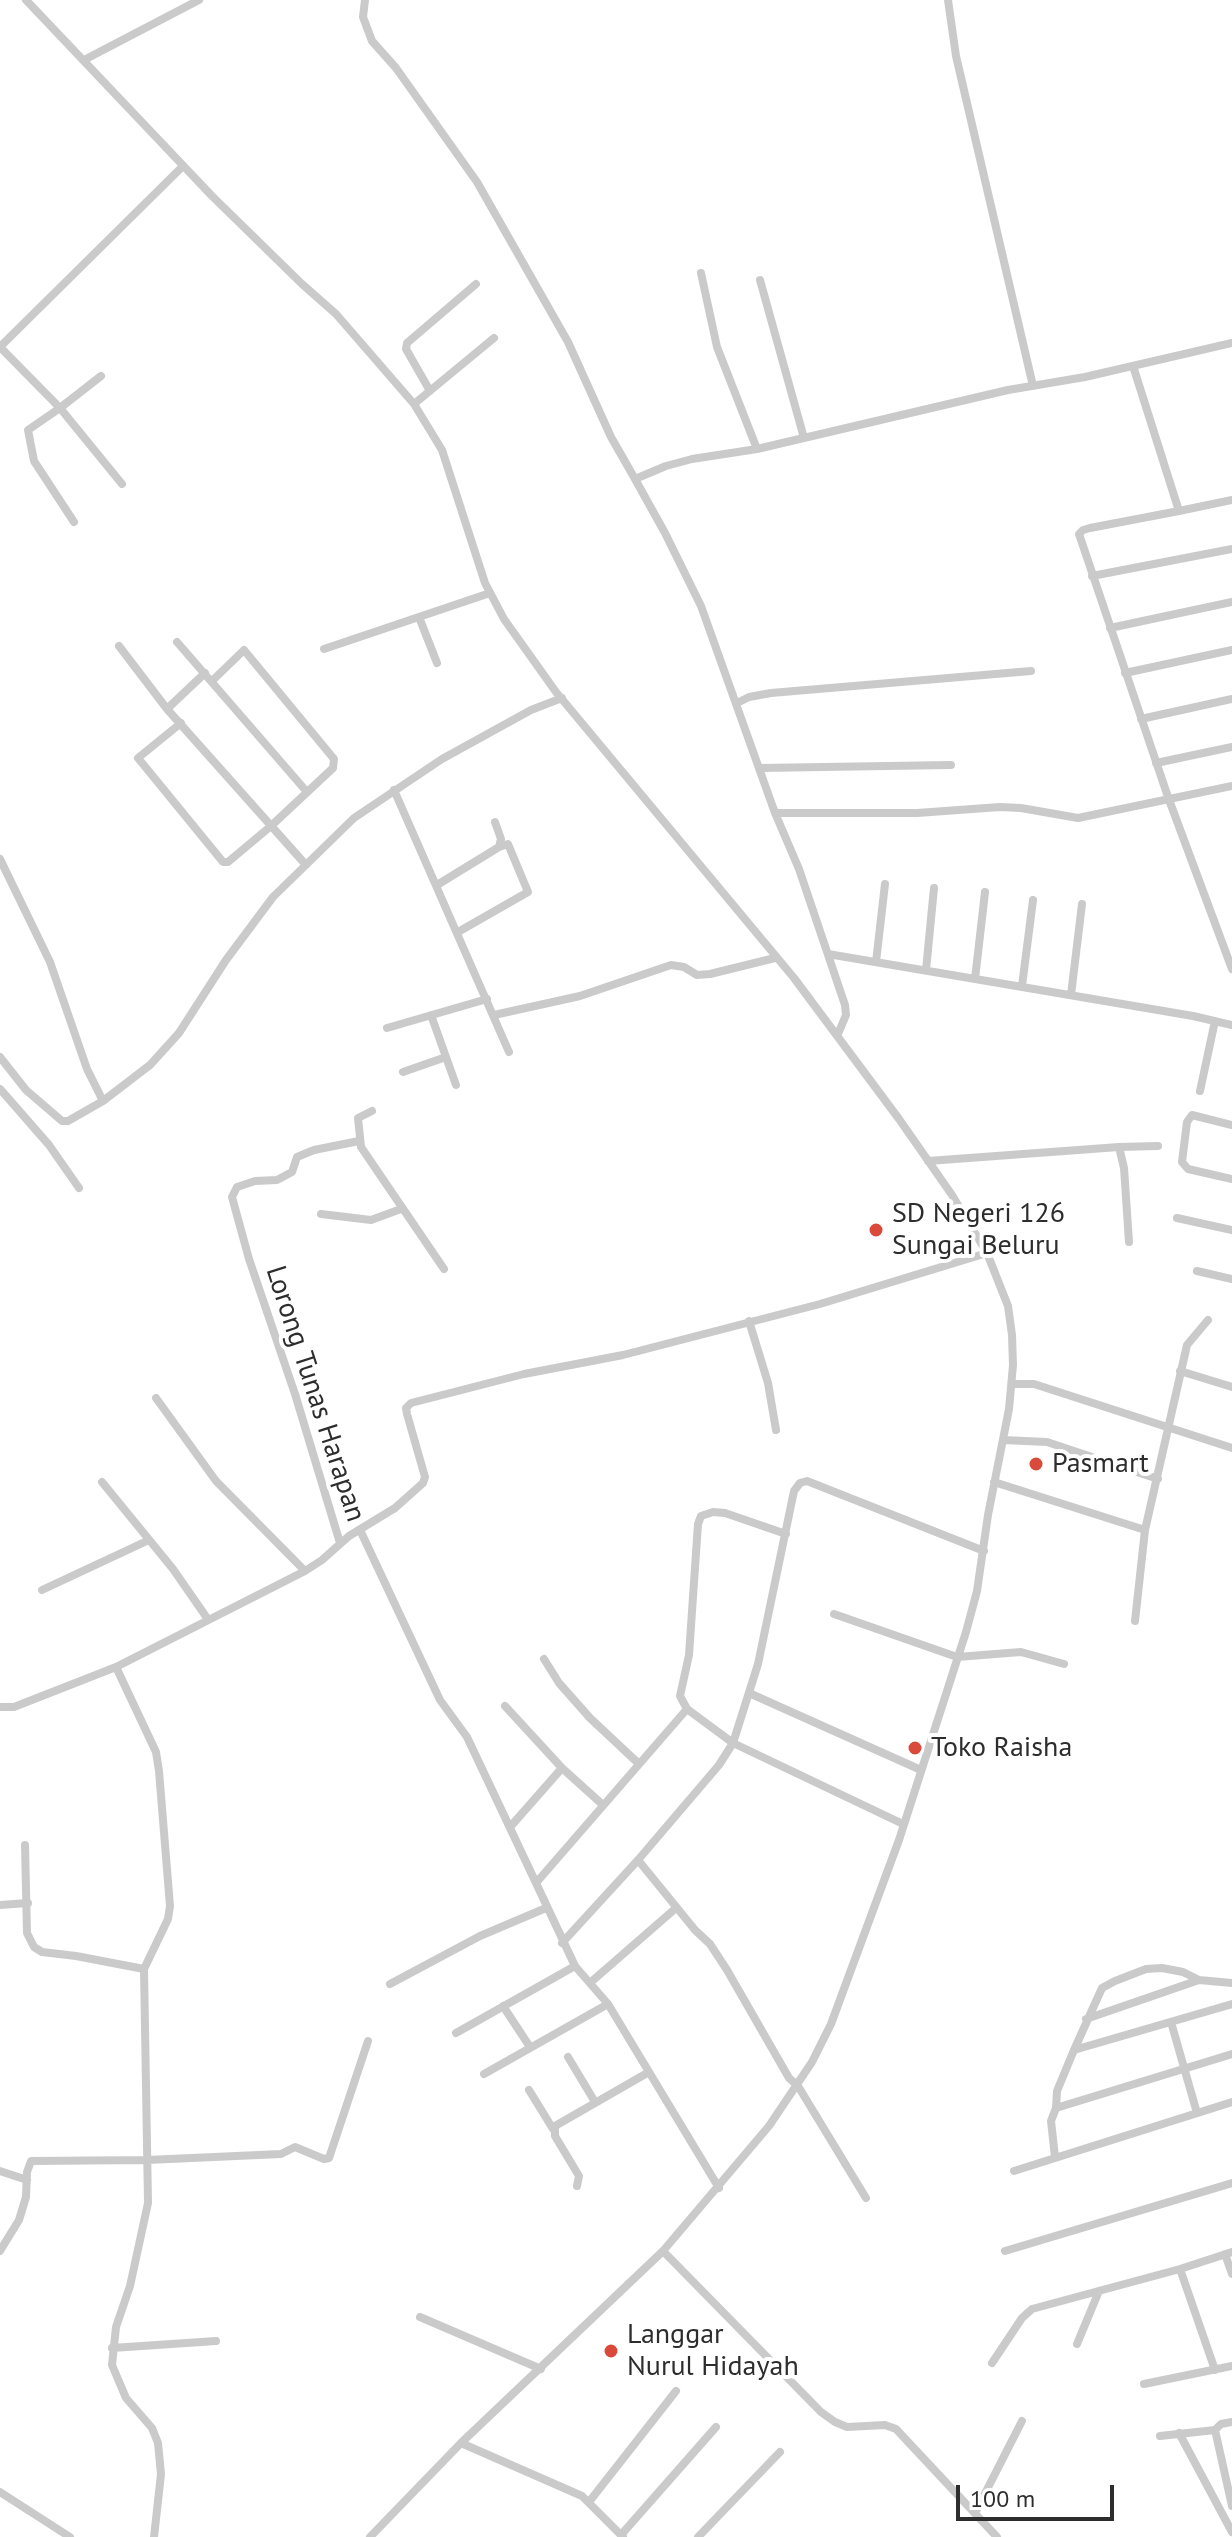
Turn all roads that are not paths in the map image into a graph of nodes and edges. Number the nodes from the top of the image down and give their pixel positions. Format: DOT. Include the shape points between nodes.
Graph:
graph roads {
  1 [pos="26,0"];
  2 [pos="199,0"];
  3 [pos="365,0"];
  4 [pos="948,0"];
  5 [pos="84,60"];
  6 [pos="183,166"];
  7 [pos="701,273"];
  8 [pos="760,280"];
  9 [pos="476,284"];
  10 [pos="494,338"];
  11 [pos="1232,343"];
  12 [pos="0,347"];
  13 [pos="1133,366"];
  14 [pos="101,376"];
  15 [pos="1033,386"];
  16 [pos="430,391"];
  17 [pos="414,404"];
  18 [pos="60,408"];
  19 [pos="804,438"];
  20 [pos="757,449"];
  21 [pos="635,479"];
  22 [pos="122,484"];
  23 [pos="1232,500"];
  24 [pos="1179,511"];
  25 [pos="74,522"];
  26 [pos="1232,549"];
  27 [pos="1092,576"];
  28 [pos="490,593"];
  29 [pos="1232,602"];
  30 [pos="419,617"];
  31 [pos="1110,628"];
  32 [pos="177,642"];
  33 [pos="119,646"];
  34 [pos="324,649"];
  35 [pos="1232,650"];
  36 [pos="437,663"];
  37 [pos="1031,671"];
  38 [pos="205,673"];
  39 [pos="1125,673"];
  40 [pos="212,681"];
  41 [pos="556,692"];
  42 [pos="1232,699"];
  43 [pos="737,703"];
  44 [pos="167,709"];
  45 [pos="1141,719"];
  46 [pos="181,723"];
  47 [pos="1232,747"];
  48 [pos="1156,763"];
  49 [pos="951,765"];
  50 [pos="760,768"];
  51 [pos="1232,786"];
  52 [pos="394,790"];
  53 [pos="307,792"];
  54 [pos="1168,797"];
  55 [pos="775,813"];
  56 [pos="495,822"];
  57 [pos="271,826"];
  58 [pos="499,847"];
  59 [pos="0,859"];
  60 [pos="306,865"];
  61 [pos="885,884"];
  62 [pos="437,885"];
  63 [pos="934,888"];
  64 [pos="985,892"];
  65 [pos="1033,900"];
  66 [pos="1082,904"];
  67 [pos="458,932"];
  68 [pos="828,954"];
  69 [pos="775,958"];
  70 [pos="876,962"];
  71 [pos="1232,969"];
  72 [pos="926,970"];
  73 [pos="975,979"];
  74 [pos="1022,986"];
  75 [pos="1071,995"];
  76 [pos="487,999"];
  77 [pos="431,1015"];
  78 [pos="494,1015"];
  79 [pos="1215,1021"];
  80 [pos="1232,1025"];
  81 [pos="387,1028"];
  82 [pos="838,1034"];
  83 [pos="509,1052"];
  84 [pos="0,1057"];
  85 [pos="446,1057"];
  86 [pos="403,1072"];
  87 [pos="456,1085"];
  88 [pos="0,1089"];
  89 [pos="1200,1091"];
  90 [pos="10,1101"];
  91 [pos="103,1101"];
  92 [pos="0,1107"];
  93 [pos="372,1111"];
  94 [pos="1232,1125"];
  95 [pos="359,1141"];
  96 [pos="1158,1146"];
  97 [pos="1119,1147"];
  98 [pos="928,1161"];
  99 [pos="1232,1179"];
  100 [pos="79,1188"];
  101 [pos="401,1209"];
  102 [pos="321,1214"];
  103 [pos="1177,1218"];
  104 [pos="1232,1230"];
  105 [pos="1129,1242"];
  106 [pos="987,1253"];
  107 [pos="444,1269"];
  108 [pos="1197,1271"];
  109 [pos="1232,1279"];
  110 [pos="1208,1320"];
  111 [pos="749,1321"];
  112 [pos="1180,1371"];
  113 [pos="1012,1384"];
  114 [pos="1232,1387"];
  115 [pos="156,1398"];
  116 [pos="1169,1426"];
  117 [pos="776,1430"];
  118 [pos="1003,1440"];
  119 [pos="1232,1448"];
  120 [pos="1158,1479"];
  121 [pos="102,1482"];
  122 [pos="994,1482"];
  123 [pos="360,1530"];
  124 [pos="1145,1530"];
  125 [pos="786,1534"];
  126 [pos="149,1540"];
  127 [pos="340,1543"];
  128 [pos="984,1551"];
  129 [pos="305,1571"];
  130 [pos="42,1590"];
  131 [pos="834,1614"];
  132 [pos="207,1618"];
  133 [pos="1135,1621"];
  134 [pos="957,1657"];
  135 [pos="544,1659"];
  136 [pos="1064,1664"];
  137 [pos="116,1667"];
  138 [pos="749,1693"];
  139 [pos="505,1706"];
  140 [pos="0,1707"];
  141 [pos="687,1709"];
  142 [pos="733,1743"];
  143 [pos="638,1763"];
  144 [pos="562,1768"];
  145 [pos="921,1770"];
  146 [pos="603,1805"];
  147 [pos="903,1824"];
  148 [pos="511,1826"];
  149 [pos="25,1845"];
  150 [pos="638,1860"];
  151 [pos="536,1883"];
  152 [pos="28,1903"];
  153 [pos="0,1905"];
  154 [pos="546,1908"];
  155 [pos="676,1908"];
  156 [pos="562,1943"];
  157 [pos="575,1966"];
  158 [pos="144,1969"];
  159 [pos="1199,1980"];
  160 [pos="591,1982"];
  161 [pos="1232,1983"];
  162 [pos="390,1984"];
  163 [pos="608,2004"];
  164 [pos="1232,2004"];
  165 [pos="503,2006"];
  166 [pos="1086,2019"];
  167 [pos="1171,2022"];
  168 [pos="456,2033"];
  169 [pos="368,2041"];
  170 [pos="530,2047"];
  171 [pos="1074,2050"];
  172 [pos="1232,2054"];
  173 [pos="568,2057"];
  174 [pos="1185,2068"];
  175 [pos="649,2072"];
  176 [pos="484,2074"];
  177 [pos="798,2086"];
  178 [pos="529,2090"];
  179 [pos="595,2102"];
  180 [pos="1232,2102"];
  181 [pos="1056,2108"];
  182 [pos="1197,2113"];
  183 [pos="553,2129"];
  184 [pos="1055,2157"];
  185 [pos="147,2160"];
  186 [pos="0,2171"];
  187 [pos="1014,2171"];
  188 [pos="27,2180"];
  189 [pos="1232,2183"];
  190 [pos="577,2186"];
  191 [pos="719,2188"];
  192 [pos="866,2198"];
  193 [pos="0,2251"];
  194 [pos="663,2251"];
  195 [pos="1005,2251"];
  196 [pos="1229,2253"];
  197 [pos="1180,2269"];
  198 [pos="1232,2274"];
  199 [pos="1099,2291"];
  200 [pos="420,2317"];
  201 [pos="216,2341"];
  202 [pos="1077,2344"];
  203 [pos="112,2348"];
  204 [pos="992,2363"];
  205 [pos="1232,2366"];
  206 [pos="541,2369"];
  207 [pos="1215,2370"];
  208 [pos="1144,2384"];
  209 [pos="676,2391"];
  210 [pos="1022,2421"];
  211 [pos="1232,2422"];
  212 [pos="716,2427"];
  213 [pos="1215,2430"];
  214 [pos="1179,2433"];
  215 [pos="1160,2436"];
  216 [pos="461,2443"];
  217 [pos="780,2452"];
  218 [pos="0,2492"];
  219 [pos="589,2502"];
  220 [pos="1232,2506"];
  221 [pos="975,2513"];
  222 [pos="1232,2532"];
  223 [pos="622,2536"];
  224 [pos="70,2537"];
  225 [pos="154,2537"];
  226 [pos="370,2537"];
  227 [pos="698,2537"];
  228 [pos="997,2537"];
  1 -- 5 [label="street"];
  2 -- 5 [label="street"];
  3 -- 21 [label="street" via="363,17 372,41 493,207 568,342"];
  4 -- 15 [label="street" via="956,56"];
  5 -- 6 [label="street"];
  6 -- 12 [label="street"];
  6 -- 17 [label="street" via="336,314"];
  7 -- 20 [label="street" via="717,347"];
  8 -- 19 [label="street"];
  9 -- 16 [label="street" via="407,343"];
  10 -- 16 [label="street"];
  11 -- 13 [label="street"];
  12 -- 18 [label="street"];
  13 -- 15 [label="street"];
  13 -- 24 [label="street"];
  14 -- 18 [label="street"];
  15 -- 19 [label="street"];
  16 -- 17 [label="street"];
  17 -- 28 [label="street" via="442,450"];
  18 -- 22 [label="street"];
  18 -- 25 [label="street" via="28,430 34,461"];
  19 -- 20 [label="street"];
  20 -- 21 [label="street" via="692,459"];
  21 -- 43 [label="street" via="701,606"];
  23 -- 24 [label="street"];
  24 -- 27 [label="street" via="1083,530 1079,534"];
  26 -- 27 [label="street"];
  27 -- 31 [label="street"];
  28 -- 30 [label="street"];
  28 -- 41 [label="street"];
  29 -- 31 [label="street"];
  30 -- 34 [label="street"];
  30 -- 36 [label="street"];
  31 -- 39 [label="street"];
  32 -- 38 [label="street"];
  33 -- 44 [label="street"];
  35 -- 39 [label="street"];
  37 -- 43 [label="street" via="771,693"];
  38 -- 40 [label="street"];
  38 -- 44 [label="street"];
  39 -- 45 [label="street"];
  40 -- 53 [label="street"];
  40 -- 53 [label="street" via="244,650 334,759 333,768"];
  41 -- 52 [label="street"];
  41 -- 69 [label="street"];
  42 -- 45 [label="street"];
  43 -- 50 [label="street"];
  44 -- 46 [label="street"];
  45 -- 48 [label="street"];
  46 -- 57 [label="street"];
  46 -- 57 [label="street" via="138,758 223,862"];
  47 -- 48 [label="street"];
  48 -- 54 [label="street"];
  49 -- 50 [label="street"];
  50 -- 55 [label="street"];
  51 -- 54 [label="street"];
  52 -- 60 [label="street" via="354,818"];
  52 -- 62 [label="street"];
  53 -- 57 [label="street"];
  54 -- 55 [label="street" via="1078,818 1000,807"];
  54 -- 71 [label="street"];
  55 -- 68 [label="street"];
  56 -- 58 [label="street"];
  57 -- 60 [label="street"];
  58 -- 62 [label="street"];
  58 -- 67 [label="street" via="508,844 528,892"];
  59 -- 91 [label="street" via="50,962"];
  60 -- 91 [label="street" via="273,897 179,1033 150,1065"];
  61 -- 70 [label="street"];
  62 -- 67 [label="street"];
  63 -- 72 [label="street"];
  64 -- 73 [label="street"];
  65 -- 74 [label="street"];
  66 -- 75 [label="street"];
  67 -- 76 [label="street"];
  68 -- 70 [label="street"];
  68 -- 82 [label="street" via="846,1015"];
  69 -- 78 [label="street" via="697,975 671,965 580,996"];
  69 -- 82 [label="street"];
  70 -- 72 [label="street"];
  72 -- 73 [label="street"];
  73 -- 74 [label="street"];
  74 -- 75 [label="street"];
  75 -- 79 [label="street"];
  76 -- 77 [label="street"];
  76 -- 78 [label="street"];
  77 -- 81 [label="street"];
  77 -- 85 [label="street"];
  78 -- 83 [label="street"];
  79 -- 80 [label="street"];
  79 -- 89 [label="street"];
  82 -- 98 [label="street"];
  84 -- 91 [label="street" via="57,1119 68,1121"];
  85 -- 86 [label="street"];
  85 -- 87 [label="street"];
  88 -- 90 [label="street"];
  90 -- 92 [label="street"];
  90 -- 100 [label="street"];
  93 -- 95 [label="street" via="358,1118"];
  94 -- 99 [label="street" via="1192,1115 1182,1156 1184,1167"];
  95 -- 101 [label="street"];
  95 -- 127 [label="street, Lorong Tunas Harapan" via="297,1157 292,1172 237,1187 232,1197"];
  96 -- 97 [label="street"];
  97 -- 98 [label="street"];
  97 -- 105 [label="street"];
  98 -- 106 [label="street"];
  101 -- 102 [label="street" via="371,1220"];
  101 -- 107 [label="street"];
  103 -- 104 [label="street"];
  106 -- 111 [label="street"];
  106 -- 113 [label="street" via="1008,1306"];
  108 -- 109 [label="street"];
  110 -- 112 [label="street" via="1191,1337"];
  111 -- 117 [label="street"];
  111 -- 123 [label="street" via="411,1403 406,1408 425,1472 423,1483"];
  112 -- 114 [label="street"];
  112 -- 116 [label="street"];
  113 -- 116 [label="street" via="1034,1384"];
  113 -- 118 [label="street"];
  115 -- 129 [label="street" via="216,1481"];
  116 -- 119 [label="street"];
  116 -- 120 [label="street"];
  118 -- 120 [label="street" via="1047,1442"];
  118 -- 122 [label="street"];
  120 -- 124 [label="street"];
  121 -- 126 [label="street"];
  122 -- 124 [label="street"];
  122 -- 128 [label="street"];
  123 -- 127 [label="street"];
  123 -- 148 [label="street" via="440,1700 467,1737"];
  124 -- 133 [label="street"];
  125 -- 128 [label="street" via="794,1491 807,1481"];
  125 -- 138 [label="street"];
  125 -- 141 [label="street" via="725,1513 701,1516 689,1655 680,1696"];
  126 -- 130 [label="street"];
  126 -- 132 [label="street"];
  127 -- 129 [label="street"];
  128 -- 134 [label="street"];
  129 -- 132 [label="street"];
  131 -- 134 [label="street"];
  132 -- 137 [label="street"];
  134 -- 136 [label="street" via="1021,1652"];
  134 -- 145 [label="street"];
  135 -- 143 [label="street" via="590,1718"];
  137 -- 140 [label="street" via="14,1707"];
  137 -- 158 [label="street" via="156,1752 159,1771 170,1906"];
  138 -- 142 [label="street"];
  138 -- 145 [label="street"];
  139 -- 144 [label="street"];
  141 -- 142 [label="street"];
  141 -- 143 [label="street"];
  142 -- 147 [label="street"];
  142 -- 150 [label="street"];
  143 -- 146 [label="street"];
  144 -- 146 [label="street"];
  144 -- 148 [label="street"];
  145 -- 147 [label="street"];
  146 -- 151 [label="street"];
  147 -- 177 [label="street" via="831,2024"];
  148 -- 151 [label="street"];
  149 -- 152 [label="street"];
  150 -- 155 [label="street"];
  150 -- 156 [label="street"];
  151 -- 154 [label="street"];
  152 -- 153 [label="street"];
  152 -- 158 [label="street" via="27,1933 42,1952"];
  154 -- 156 [label="street"];
  154 -- 162 [label="street"];
  155 -- 160 [label="street"];
  155 -- 177 [label="street" via="710,1944"];
  156 -- 157 [label="street"];
  157 -- 160 [label="street"];
  157 -- 165 [label="street"];
  158 -- 185 [label="street"];
  159 -- 161 [label="street"];
  159 -- 166 [label="street"];
  159 -- 166 [label="street" via="1183,1972 1146,1969 1102,1988"];
  160 -- 163 [label="street"];
  163 -- 170 [label="street"];
  163 -- 175 [label="street"];
  164 -- 167 [label="street"];
  165 -- 168 [label="street"];
  165 -- 170 [label="street"];
  166 -- 171 [label="street"];
  167 -- 171 [label="street"];
  167 -- 174 [label="street"];
  169 -- 185 [label="street" via="329,2158 295,2147 281,2154"];
  170 -- 176 [label="street"];
  171 -- 181 [label="street" via="1057,2091"];
  172 -- 174 [label="street"];
  173 -- 179 [label="street"];
  174 -- 181 [label="street"];
  174 -- 182 [label="street"];
  175 -- 179 [label="street"];
  175 -- 191 [label="street"];
  177 -- 191 [label="street"];
  177 -- 192 [label="street"];
  178 -- 183 [label="street"];
  179 -- 183 [label="street"];
  180 -- 182 [label="street"];
  181 -- 184 [label="street" via="1051,2121"];
  182 -- 184 [label="street"];
  183 -- 190 [label="street" via="579,2176"];
  184 -- 187 [label="street"];
  185 -- 188 [label="street" via="31,2161"];
  185 -- 203 [label="street" via="145,2226"];
  186 -- 188 [label="street"];
  188 -- 193 [label="street" via="19,2220"];
  189 -- 195 [label="street"];
  191 -- 194 [label="street"];
  194 -- 206 [label="street"];
  194 -- 221 [label="street" via="821,2412 847,2427 896,2429"];
  196 -- 197 [label="street"];
  196 -- 198 [label="street"];
  197 -- 199 [label="street"];
  197 -- 207 [label="street"];
  199 -- 202 [label="street"];
  199 -- 204 [label="street" via="1032,2309"];
  200 -- 206 [label="street"];
  201 -- 203 [label="street"];
  203 -- 225 [label="street" via="118,2382 158,2443 161,2474"];
  205 -- 207 [label="street"];
  206 -- 216 [label="street"];
  207 -- 208 [label="street"];
  209 -- 219 [label="street"];
  210 -- 221 [label="street"];
  211 -- 213 [label="street"];
  212 -- 223 [label="street"];
  213 -- 214 [label="street"];
  213 -- 220 [label="street"];
  214 -- 215 [label="street"];
  214 -- 222 [label="street"];
  216 -- 219 [label="street"];
  216 -- 226 [label="street"];
  217 -- 227 [label="street"];
  218 -- 224 [label="street"];
  219 -- 223 [label="street"];
  221 -- 228 [label="street"];
}
